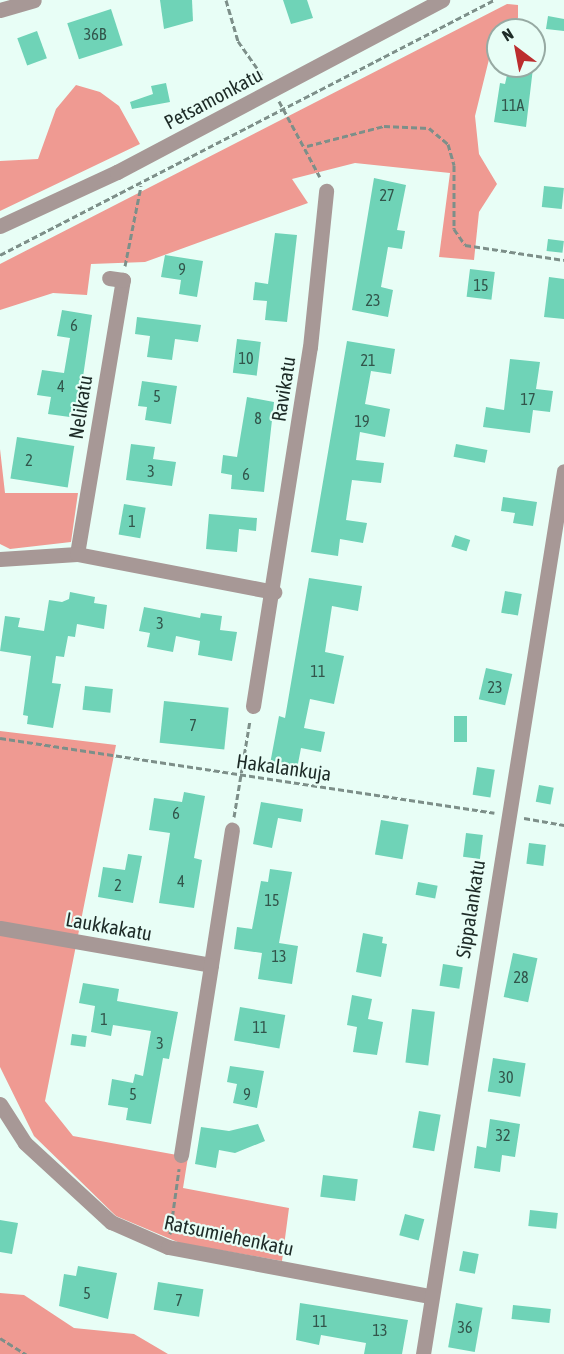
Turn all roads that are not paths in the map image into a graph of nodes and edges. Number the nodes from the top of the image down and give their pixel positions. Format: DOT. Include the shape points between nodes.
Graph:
graph roads {
  1 [pos="34,0"];
  2 [pos="442,0"];
  3 [pos="0,10"];
  4 [pos="327,190"];
  5 [pos="0,226"];
  6 [pos="116,279"];
  7 [pos="564,471"];
  8 [pos="77,554"];
  9 [pos="0,559"];
  10 [pos="274,592"];
  11 [pos="253,706"];
  12 [pos="232,830"];
  13 [pos="0,928"];
  14 [pos="211,965"];
  15 [pos="0,1104"];
  16 [pos="182,1155"];
  17 [pos="431,1296"];
  18 [pos="423,1354"];
  1 -- 3 [label="street"];
  2 -- 5 [label="street, Petsamonkatu" via="117,172"];
  4 -- 10 [label="street, Ravikatu" via="310,347"];
  6 -- 8 [label="street, Nelikatu"];
  7 -- 17 [label="street, Sippalankatu"];
  8 -- 9 [label="street"];
  8 -- 10 [label="street"];
  10 -- 11 [label="street, Ravikatu"];
  12 -- 14 [label="street"];
  13 -- 14 [label="street, Laukkakatu"];
  14 -- 16 [label="street"];
  15 -- 17 [label="street, Ratsumiehenkatu" via="25,1143 111,1222 168,1247"];
  17 -- 18 [label="street, Sippalankatu"];
}
